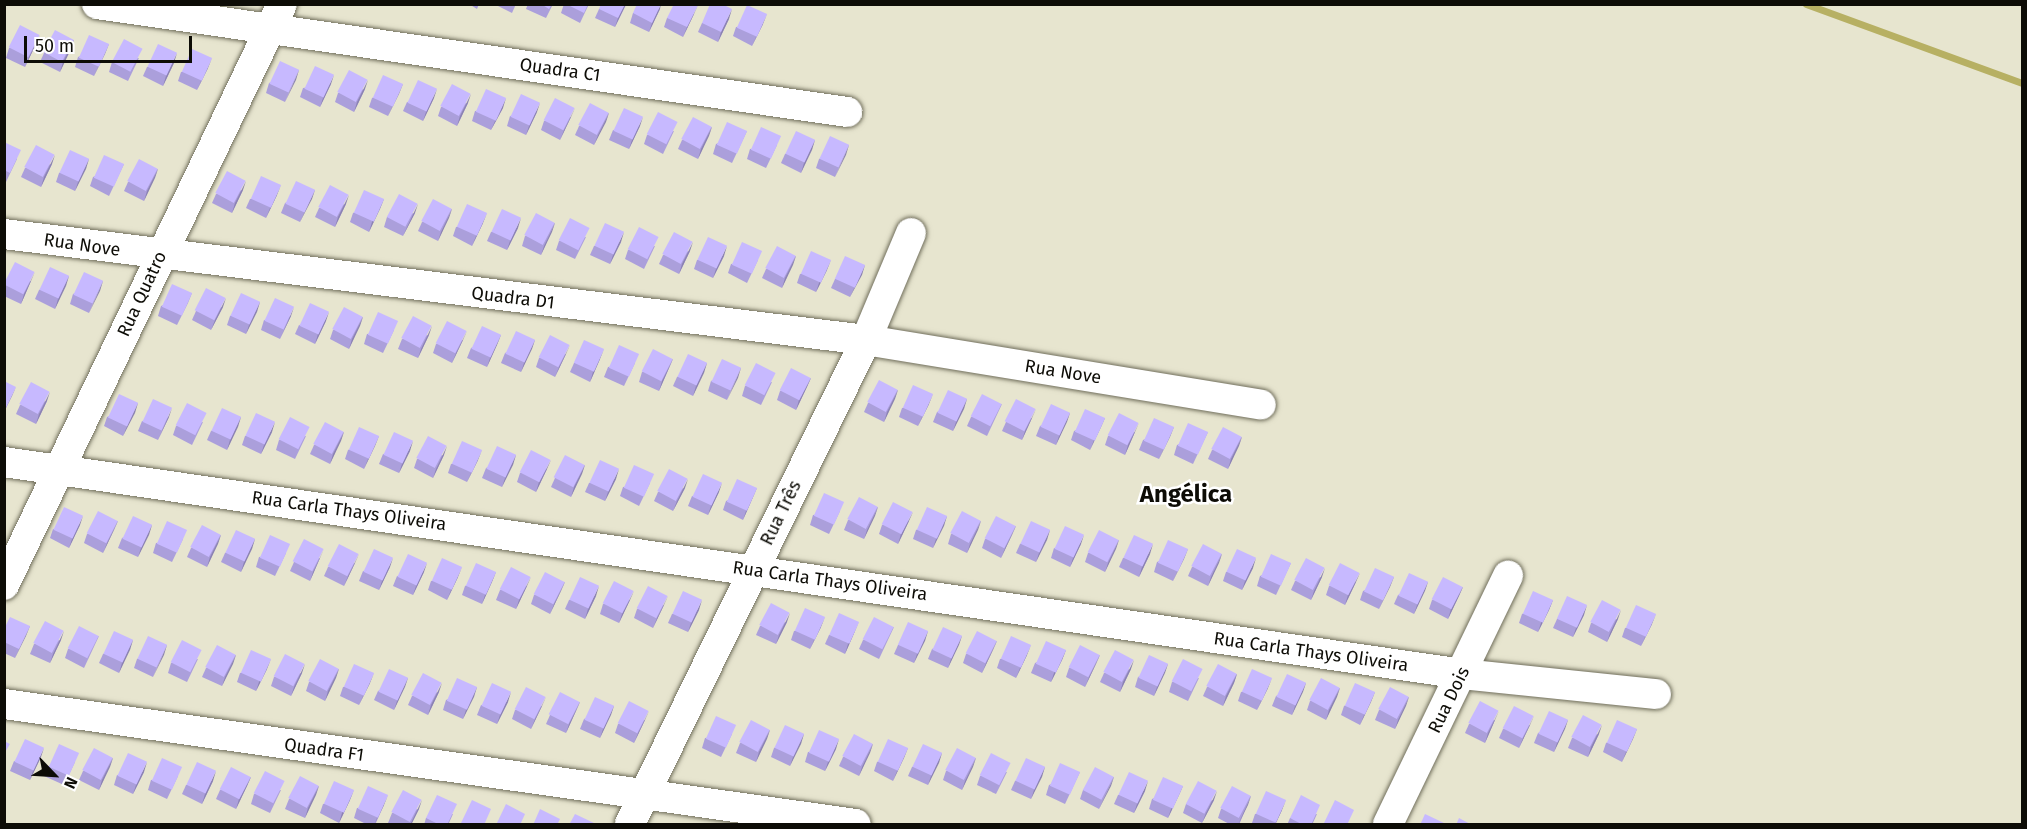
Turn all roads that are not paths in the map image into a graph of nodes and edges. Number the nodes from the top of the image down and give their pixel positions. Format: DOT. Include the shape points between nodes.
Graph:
graph roads {
  1 [pos="97,4"];
  2 [pos="277,16"];
  3 [pos="848,112"];
  4 [pos="911,232"];
  5 [pos="4,234"];
  6 [pos="160,256"];
  7 [pos="866,340"];
  8 [pos="1261,405"];
  9 [pos="4,462"];
  10 [pos="60,469"];
  11 [pos="753,570"];
  12 [pos="1508,576"];
  13 [pos="4,585"];
  14 [pos="1462,674"];
  15 [pos="1656,694"];
  16 [pos="4,705"];
  17 [pos="644,795"];
  18 [pos="630,825"];
  19 [pos="856,825"];
  20 [pos="1388,825"];
  1 -- 2 [label="street, Quadra C1"];
  2 -- 3 [label="street, Quadra C1"];
  2 -- 6 [label="street, Rua Quatro"];
  4 -- 7 [label="street, Rua Três"];
  5 -- 6 [label="street, Rua Nove"];
  6 -- 7 [label="street, Quadra D1"];
  6 -- 10 [label="street, Rua Quatro"];
  7 -- 8 [label="street, Rua Nove"];
  7 -- 11 [label="street, Rua Três"];
  9 -- 10 [label="street, Rua Carla Thays Oliveira"];
  10 -- 11 [label="street, Rua Carla Thays Oliveira"];
  10 -- 13 [label="street, Rua Quatro"];
  11 -- 14 [label="street, Rua Carla Thays Oliveira"];
  11 -- 17 [label="street, Rua Três"];
  12 -- 14 [label="street, Rua Dois"];
  14 -- 15 [label="street, Rua Carla Thays Oliveira"];
  14 -- 20 [label="street, Rua Dois"];
  16 -- 17 [label="street, Quadra F1"];
  17 -- 18 [label="street, Rua Três"];
  17 -- 19 [label="street, Quadra F1"];
}
